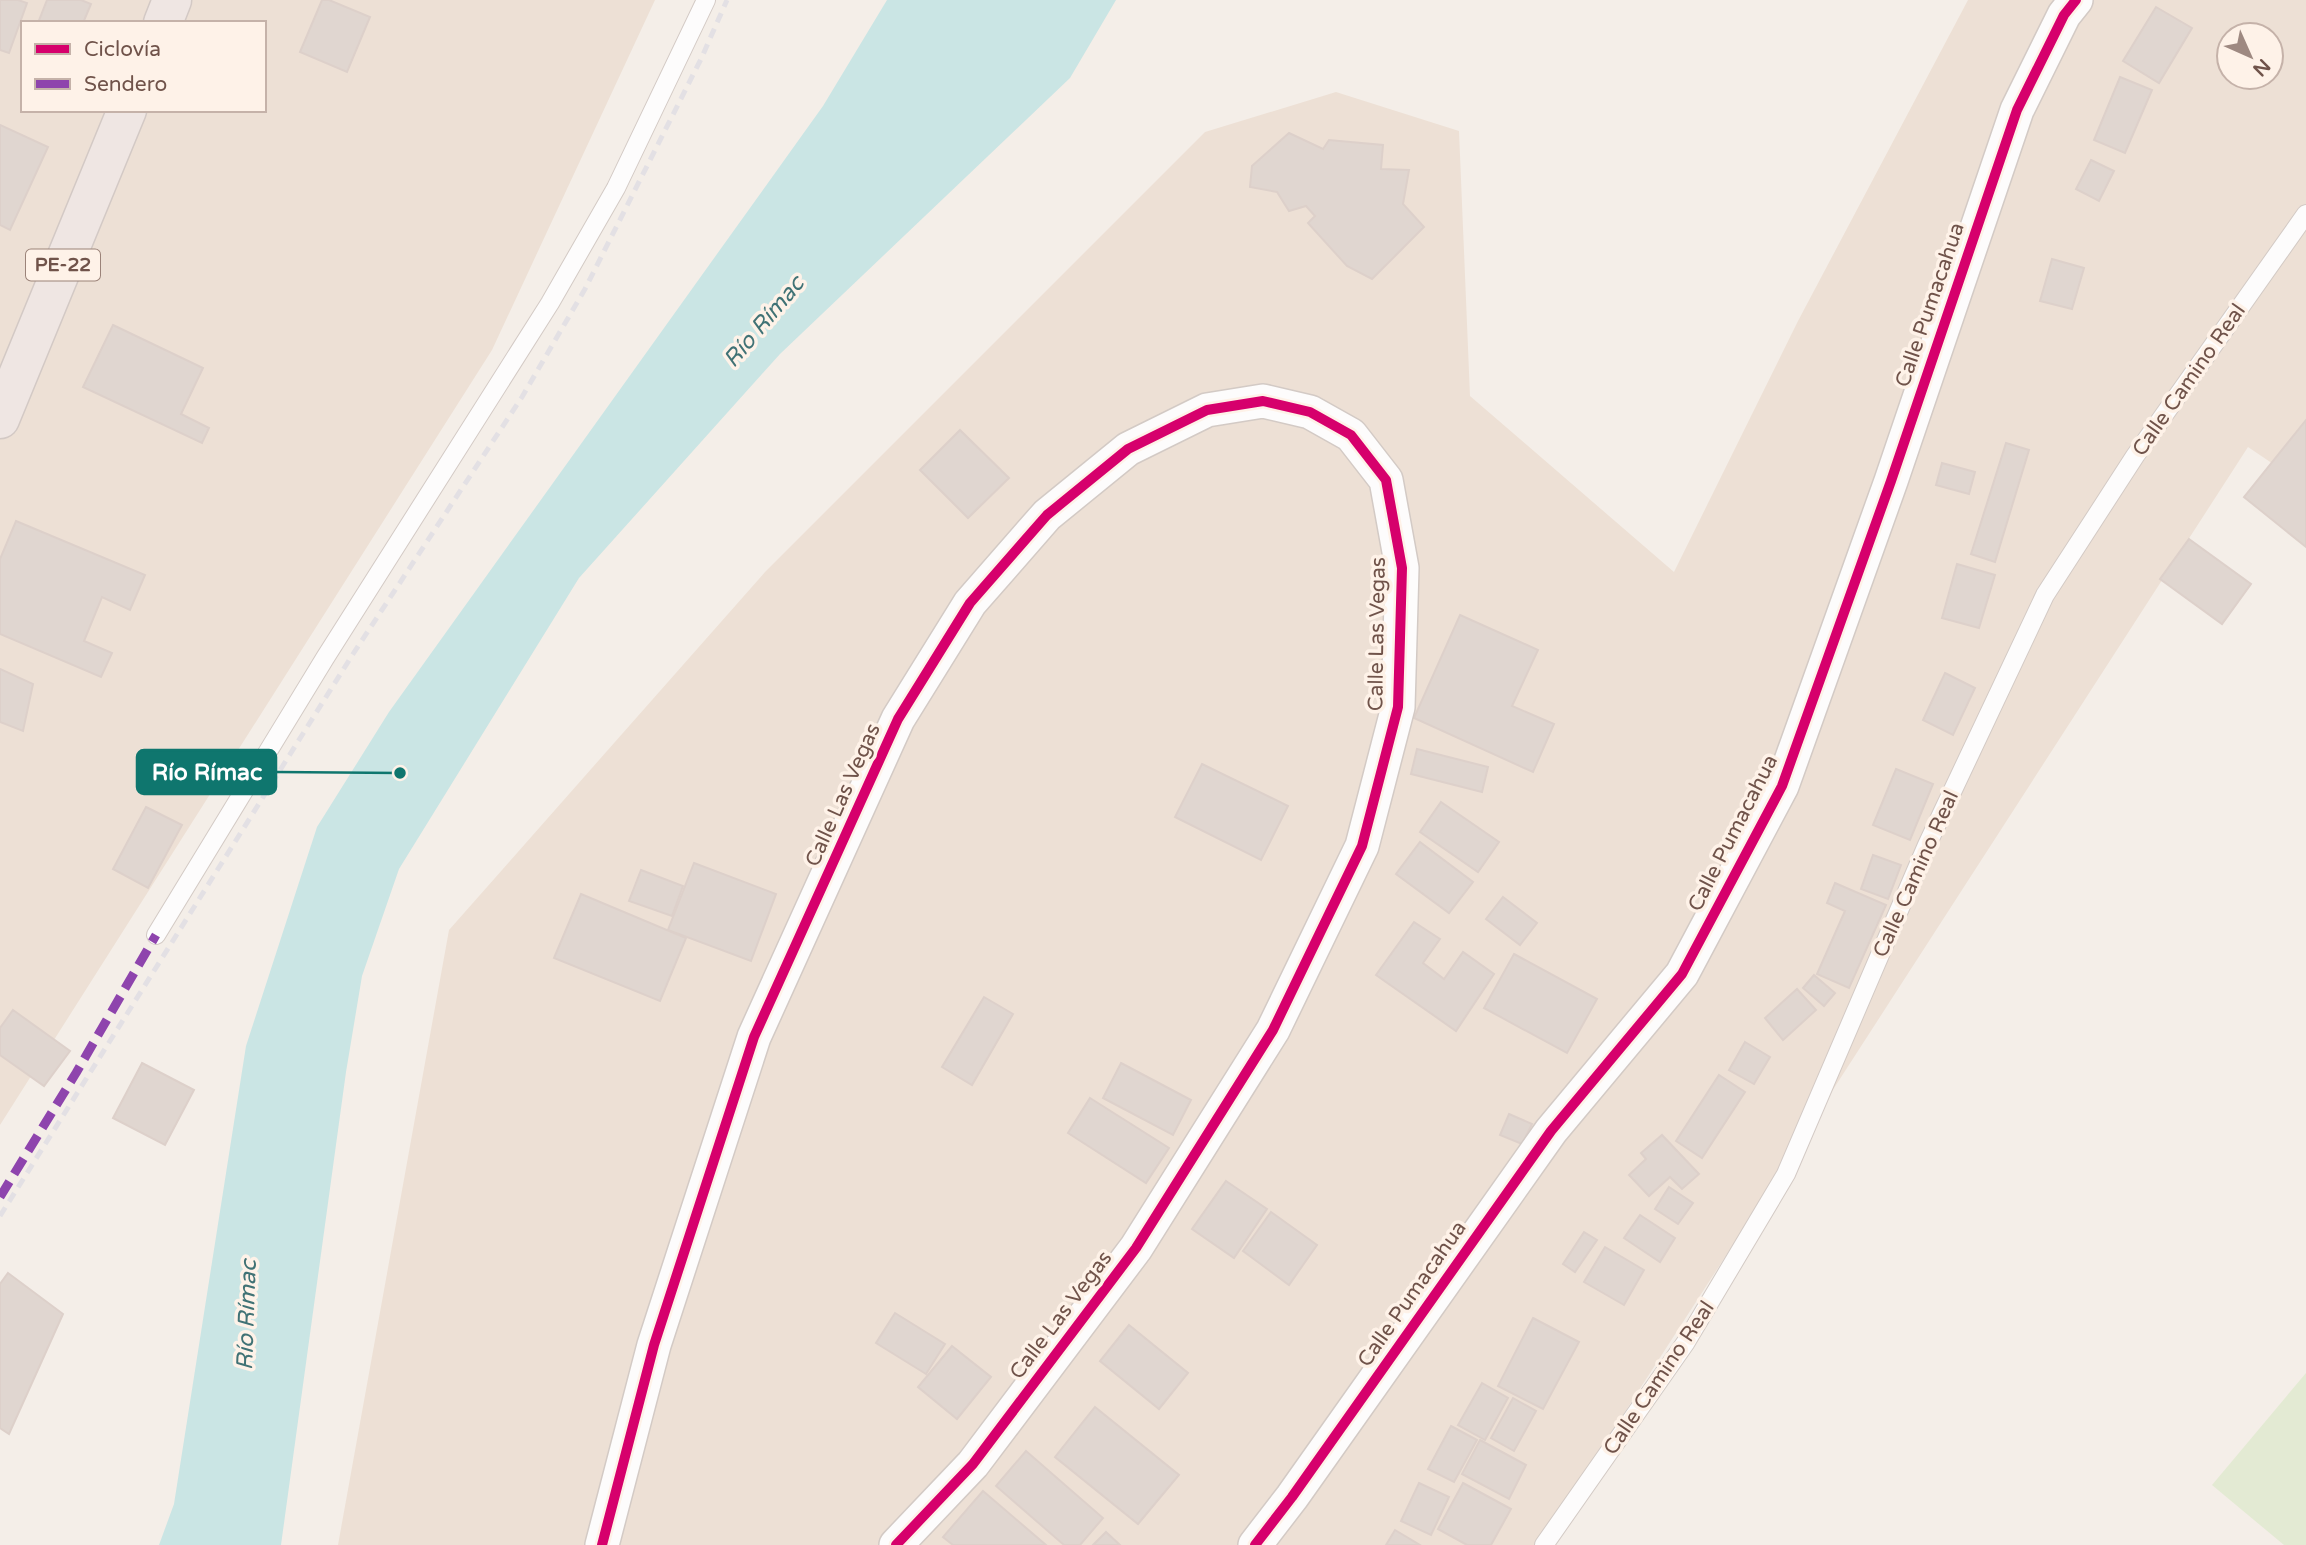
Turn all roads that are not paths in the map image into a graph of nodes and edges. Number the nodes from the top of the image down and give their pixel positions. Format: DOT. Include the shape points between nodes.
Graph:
graph roads {
  1 [pos="172,0"];
  2 [pos="706,0"];
  3 [pos="2076,0"];
  4 [pos="164,21"];
  5 [pos="126,112"];
  6 [pos="2306,214"];
  7 [pos="0,419"];
  8 [pos="156,935"];
  9 [pos="602,1545"];
  10 [pos="896,1545"];
  11 [pos="1255,1545"];
  12 [pos="1544,1545"];
  1 -- 4 [label="highway"];
  2 -- 8 [label="lane" via="616,188 550,303"];
  3 -- 11 [label="street, Calle Pumacahua" via="2017,110 1782,786 1682,974 1551,1131"];
  5 -- 7 [label="highway, PE-22"];
  6 -- 12 [label="lane, Calle Camino Real" via="2135,456 2045,595 1927,845 1786,1174 1686,1342"];
  9 -- 10 [label="street, Calle Las Vegas" via="653,1345 754,1037 898,719 970,603 1047,515 1128,449 1207,410 1263,401 1310,412 1351,435 1386,480 1402,568 1398,707 1362,846 1273,1030 1136,1248 973,1464"];
}
